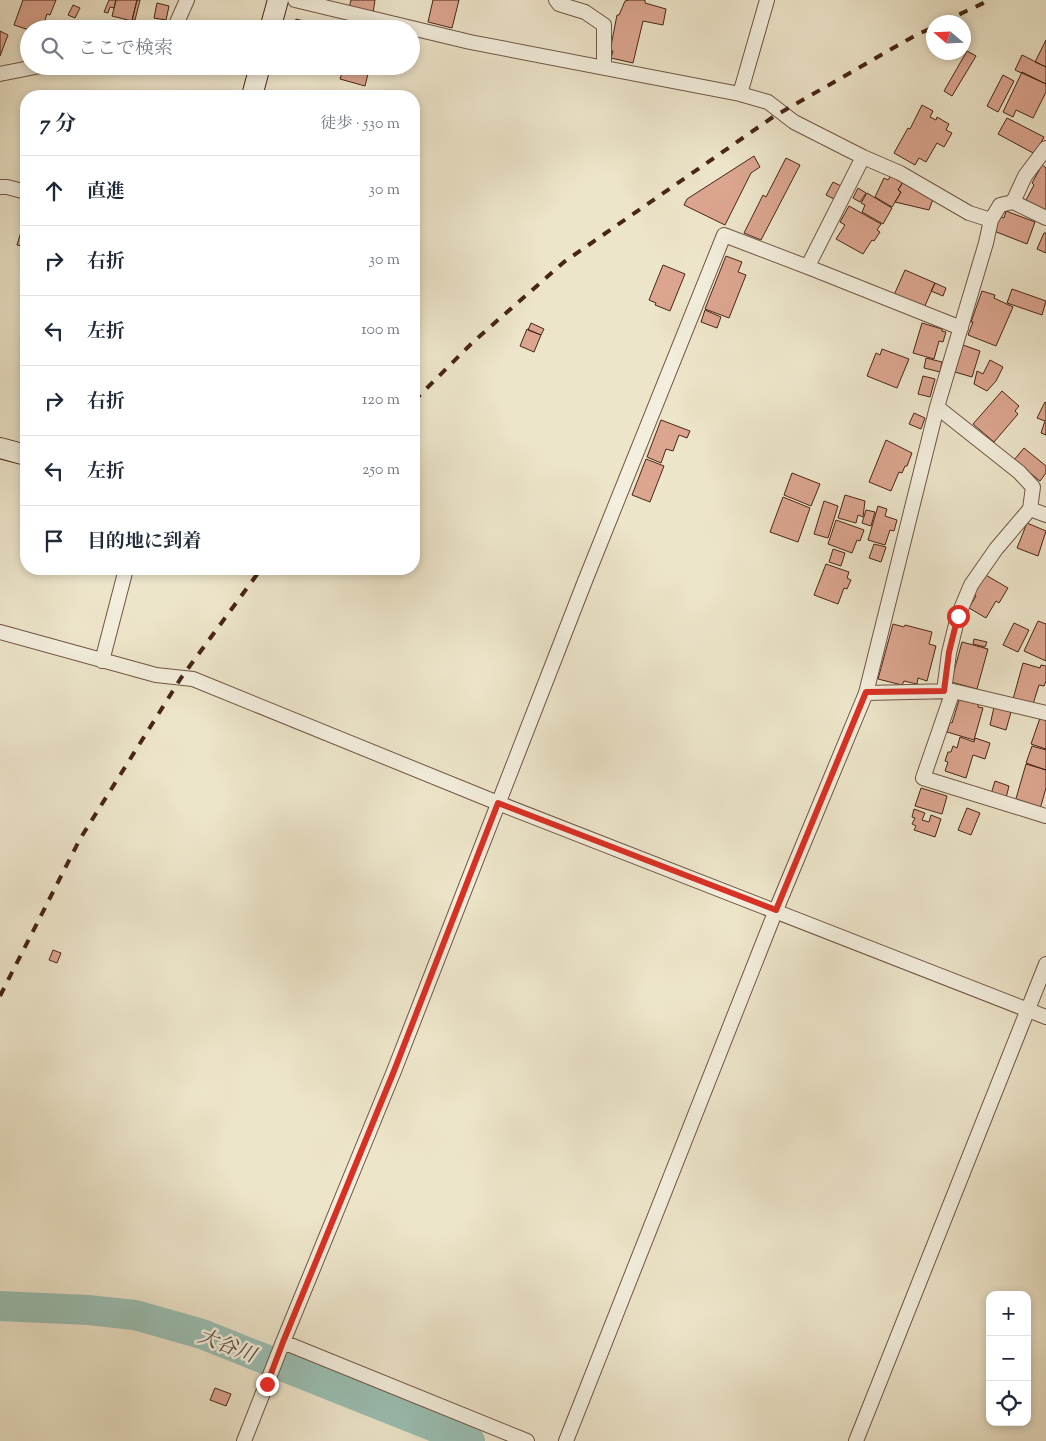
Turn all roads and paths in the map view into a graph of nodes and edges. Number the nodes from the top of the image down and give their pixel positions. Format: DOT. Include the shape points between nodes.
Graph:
graph roads {
  1 [pos="187,0"];
  2 [pos="278,0"];
  3 [pos="295,0"];
  4 [pos="556,0"];
  5 [pos="766,0"];
  6 [pos="178,20"];
  7 [pos="272,20"];
  8 [pos="378,20"];
  9 [pos="420,30"];
  10 [pos="604,68"];
  11 [pos="20,70"];
  12 [pos="0,74"];
  13 [pos="258,75"];
  14 [pos="254,90"];
  15 [pos="740,94"];
  16 [pos="1046,148"];
  17 [pos="863,157"];
  18 [pos="0,187"];
  19 [pos="20,190"];
  20 [pos="1013,202"];
  21 [pos="1046,218"];
  22 [pos="990,220"];
  23 [pos="808,266"];
  24 [pos="961,328"];
  25 [pos="937,407"];
  26 [pos="0,448"];
  27 [pos="20,453"];
  28 [pos="1030,509"];
  29 [pos="1046,516"];
  30 [pos="124,575"];
  31 [pos="0,632"];
  32 [pos="102,661"];
  33 [pos="948,691"];
  34 [pos="866,692"];
  35 [pos="1046,713"];
  36 [pos="498,803"];
  37 [pos="1046,816"];
  38 [pos="776,910"];
  39 [pos="1046,964"];
  40 [pos="1027,1009"];
  41 [pos="1046,1016"];
  42 [pos="282,1345"];
  43 [pos="244,1441"];
  44 [pos="527,1441"];
  45 [pos="566,1441"];
  46 [pos="856,1441"];
  1 -- 6 [label="street"];
  2 -- 7 [label="main road"];
  3 -- 8 [label="street"];
  4 -- 10 [label="street" via="604,24"];
  5 -- 15 [label="street"];
  9 -- 10 [label="street"];
  10 -- 15 [label="street"];
  11 -- 12 [label="street"];
  13 -- 14 [label="main road"];
  15 -- 17 [label="street" via="768,102 794,122"];
  16 -- 20 [label="street" via="1025,176"];
  17 -- 22 [label="street" via="900,173 969,213"];
  17 -- 23 [label="street"];
  18 -- 19 [label="street"];
  20 -- 21 [label="street"];
  20 -- 22 [label="street" via="1000,204"];
  22 -- 24 [label="street"];
  23 -- 24 [label="street"];
  23 -- 36 [label="street" via="724,235"];
  24 -- 25 [label="street"];
  25 -- 28 [label="street" via="1029,482 1033,487"];
  25 -- 34 [label="street"];
  26 -- 27 [label="main road"];
  28 -- 29 [label="street"];
  28 -- 33 [label="street" via="996,548 971,585 958,616 949,652"];
  30 -- 32 [label="street"];
  31 -- 32 [label="street"];
  32 -- 36 [label="street" via="156,675 193,679"];
  33 -- 34 [label="street"];
  33 -- 35 [label="street"];
  33 -- 37 [label="street" via="923,778"];
  34 -- 38 [label="street"];
  36 -- 38 [label="street"];
  36 -- 42 [label="street" via="394,1071"];
  38 -- 40 [label="street"];
  38 -- 45 [label="street"];
  39 -- 40 [label="street"];
  40 -- 41 [label="street"];
  40 -- 46 [label="street"];
  42 -- 43 [label="street"];
  42 -- 44 [label="street"];
}
